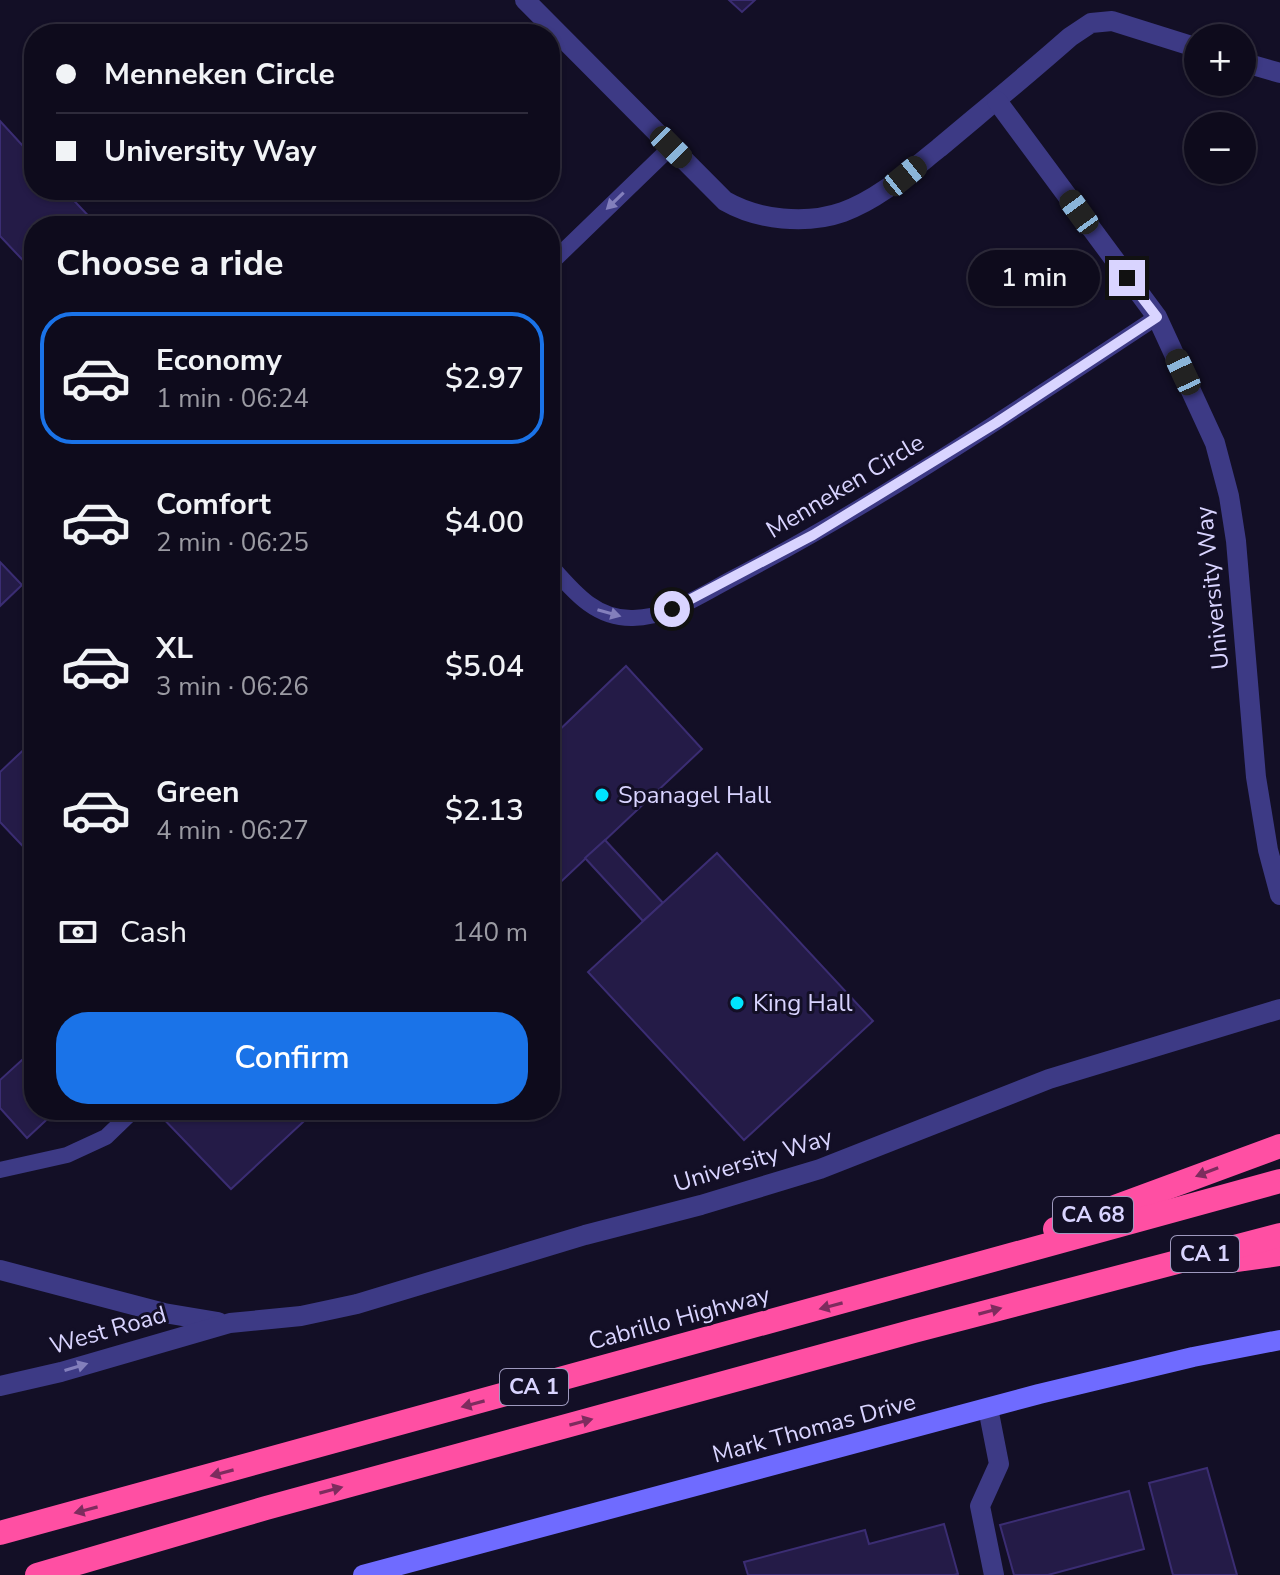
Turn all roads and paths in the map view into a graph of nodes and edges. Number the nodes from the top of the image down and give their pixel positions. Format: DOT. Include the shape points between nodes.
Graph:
graph roads {
  1 [pos="525,0"];
  2 [pos="549,24"];
  3 [pos="560,35"];
  4 [pos="1184,44"];
  5 [pos="1256,66"];
  6 [pos="1280,73"];
  7 [pos="997,101"];
  8 [pos="671,147"];
  9 [pos="560,254"];
  10 [pos="1157,317"];
  11 [pos="560,576"];
  12 [pos="1280,895"];
  13 [pos="1280,1009"];
  14 [pos="124,1120"];
  15 [pos="1280,1146"];
  16 [pos="0,1170"];
  17 [pos="1280,1181"];
  18 [pos="1280,1235"];
  19 [pos="1280,1254"];
  20 [pos="0,1270"];
  21 [pos="1131,1273"];
  22 [pos="906,1285"];
  23 [pos="230,1323"];
  24 [pos="1280,1340"];
  25 [pos="0,1386"];
  26 [pos="988,1408"];
  27 [pos="0,1533"];
  28 [pos="84,1560"];
  29 [pos="37,1575"];
  30 [pos="54,1575"];
  31 [pos="363,1575"];
  32 [pos="994,1575"];
  1 -- 2 [label="street"];
  3 -- 8 [label="street"];
  4 -- 7 [label="street" via="1112,21 1091,23"];
  5 -- 6 [label="street"];
  7 -- 8 [label="street" via="905,176 844,212 819,218 742,211"];
  7 -- 10 [label="street, University Way"];
  8 -- 9 [label="lane, one-way"];
  11 -- 10 [label="lane, Menneken Circle, one-way" via="597,611 633,619 672,609 813,535"];
  10 -- 12 [label="street, University Way" via="1209,427 1229,496 1256,777"];
  13 -- 23 [label="street, University Way" via="1049,1079 820,1169 701,1205 357,1304"];
  14 -- 16 [label="lane" via="106,1137 67,1155"];
  15 -- 22 [label="highway, CA 68, one-way"];
  17 -- 22 [label="highway, Cabrillo Highway / CA 1"];
  18 -- 21 [label="highway, CA 1"];
  19 -- 21 [label="highway"];
  20 -- 23 [label="street" via="164,1313"];
  28 -- 21 [label="highway, CA 1, one-way"];
  22 -- 27 [label="highway, Cabrillo Highway / CA 1, one-way"];
  25 -- 23 [label="street, West Road, one-way"];
  24 -- 26 [label="street, Mark Thomas Drive"];
  26 -- 31 [label="street, Mark Thomas Drive"];
  26 -- 32 [label="street" via="999,1464 980,1506"];
  28 -- 29 [label="highway, CA 1"];
  28 -- 30 [label="highway"];
}
